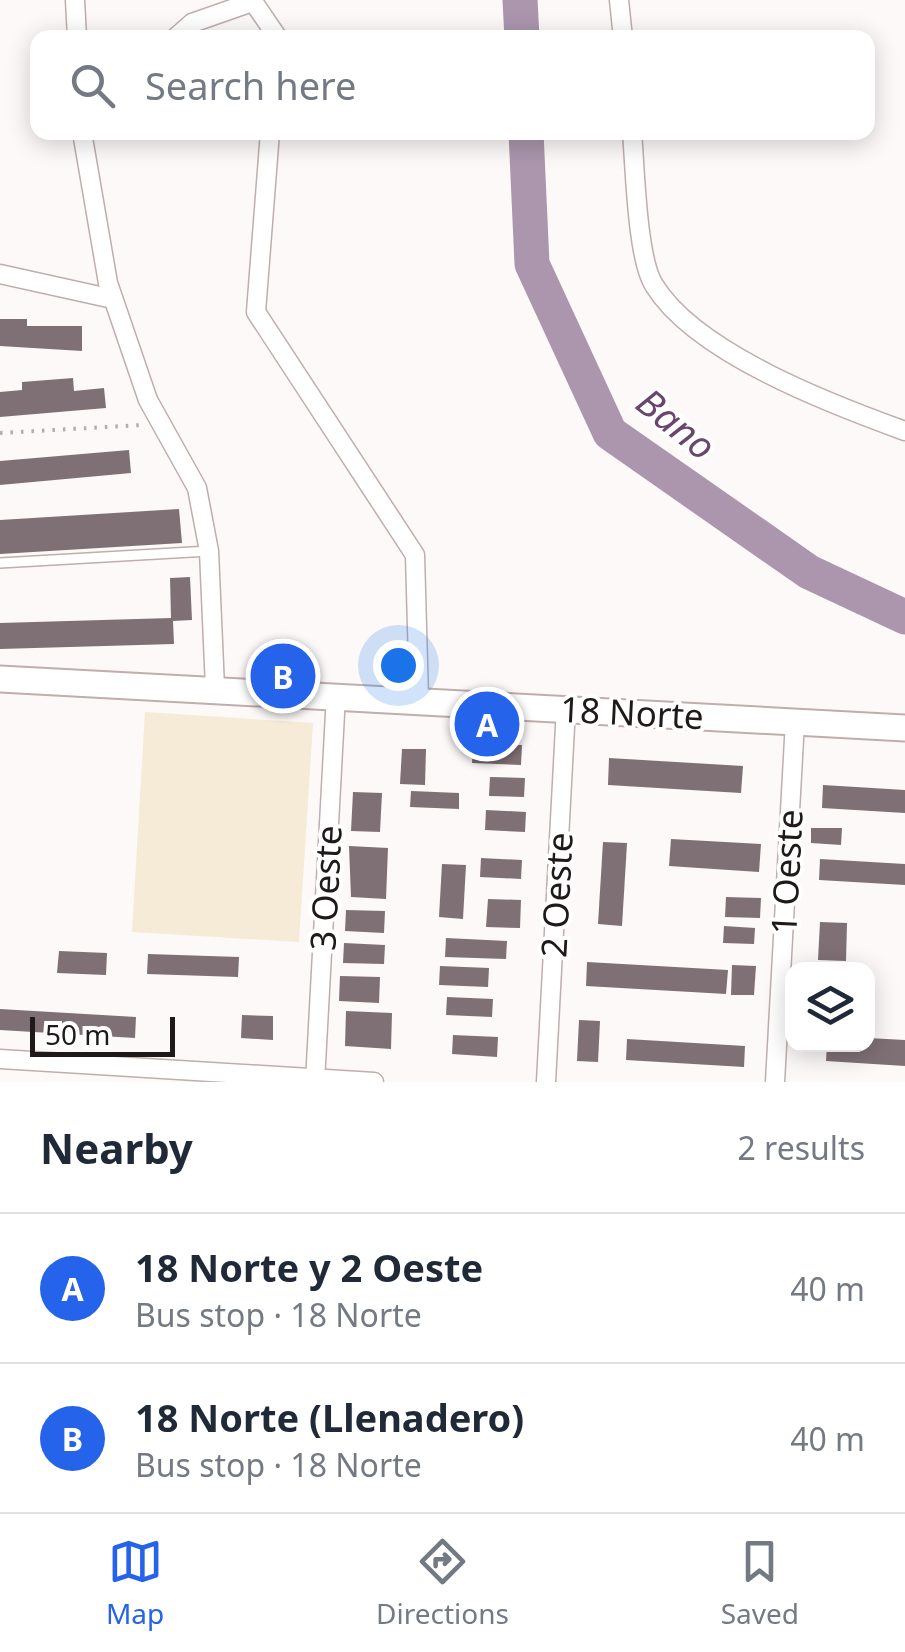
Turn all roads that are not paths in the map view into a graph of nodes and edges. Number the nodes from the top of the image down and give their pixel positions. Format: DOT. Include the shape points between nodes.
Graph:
graph roads {
  1 [pos="74,0"];
  2 [pos="619,0"];
  3 [pos="252,1"];
  4 [pos="76,30"];
  5 [pos="184,30"];
  6 [pos="272,30"];
  7 [pos="622,30"];
  8 [pos="85,140"];
  9 [pos="269,140"];
  10 [pos="633,140"];
  11 [pos="0,274"];
  12 [pos="114,299"];
  13 [pos="905,431"];
  14 [pos="209,550"];
  15 [pos="0,563"];
  16 [pos="0,678"];
  17 [pos="215,688"];
  18 [pos="336,695"];
  19 [pos="418,700"];
  20 [pos="566,708"];
  21 [pos="795,721"];
  22 [pos="905,728"];
  23 [pos="0,1059"];
  24 [pos="315,1080"];
  25 [pos="374,1082"];
  26 [pos="546,1082"];
  27 [pos="775,1082"];
  1 -- 4 [label="street"];
  2 -- 7 [label="street"];
  3 -- 5 [label="street"];
  3 -- 6 [label="street"];
  8 -- 12 [label="street"];
  9 -- 19 [label="street" via="256,312 414,555"];
  10 -- 13 [label="street" via="653,284 704,336 811,397"];
  11 -- 12 [label="street"];
  12 -- 14 [label="street" via="148,400 197,488"];
  14 -- 15 [label="lane"];
  14 -- 17 [label="street"];
  16 -- 17 [label="main road, 18 Norte"];
  17 -- 18 [label="main road, 18 Norte"];
  18 -- 19 [label="main road, 18 Norte"];
  18 -- 24 [label="street, 3 Oeste"];
  19 -- 20 [label="main road, 18 Norte"];
  20 -- 21 [label="main road, 18 Norte"];
  20 -- 26 [label="street, 2 Oeste"];
  21 -- 22 [label="main road, 18 Norte"];
  21 -- 27 [label="street, 1 Oeste"];
  23 -- 24 [label="street"];
  24 -- 25 [label="street"];
}
